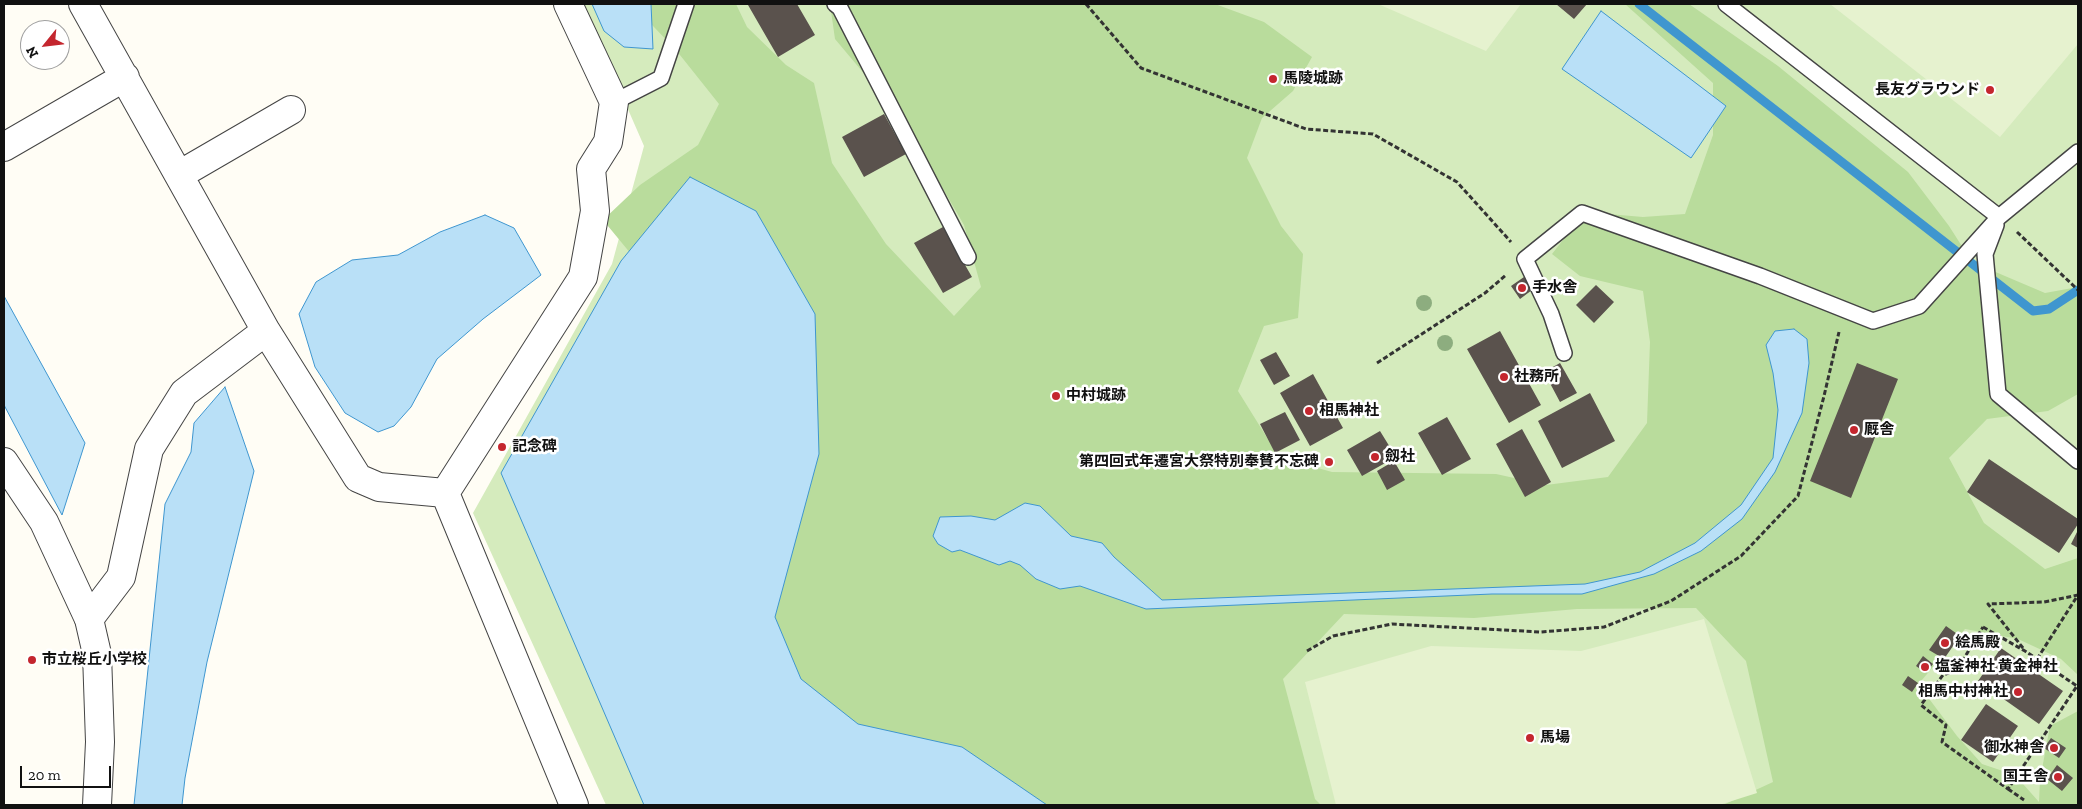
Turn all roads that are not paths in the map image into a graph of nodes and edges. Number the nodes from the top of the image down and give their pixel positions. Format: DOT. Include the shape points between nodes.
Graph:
graph roads {
  1 [pos="83,4"];
  2 [pos="568,4"];
  3 [pos="686,4"];
  4 [pos="835,4"];
  5 [pos="1726,4"];
  6 [pos="125,77"];
  7 [pos="614,102"];
  8 [pos="291,110"];
  9 [pos="4,147"];
  10 [pos="2078,152"];
  11 [pos="179,175"];
  12 [pos="1999,217"];
  13 [pos="968,257"];
  14 [pos="266,331"];
  15 [pos="1564,354"];
  16 [pos="2076,455"];
  17 [pos="4,462"];
  18 [pos="445,493"];
  19 [pos="89,619"];
  20 [pos="98,805"];
  21 [pos="574,805"];
  1 -- 6 [label="street"];
  2 -- 7 [label="street"];
  3 -- 7 [label="lane" via="661,78"];
  4 -- 13 [label="lane" via="840,8"];
  5 -- 12 [label="lane"];
  6 -- 9 [label="street"];
  6 -- 11 [label="street"];
  7 -- 18 [label="street" via="608,142 591,169 595,211 583,278"];
  8 -- 11 [label="street"];
  10 -- 12 [label="lane"];
  11 -- 14 [label="street"];
  12 -- 15 [label="lane" via="1919,306 1873,321 1760,276 1582,213 1525,259 1551,314"];
  12 -- 16 [label="lane" via="1985,254 1998,394"];
  14 -- 18 [label="street" via="358,478 379,487"];
  14 -- 19 [label="street" via="184,393 149,449 121,577"];
  17 -- 19 [label="street" via="44,522"];
  18 -- 21 [label="street"];
  19 -- 20 [label="street" via="97,654"];
}
